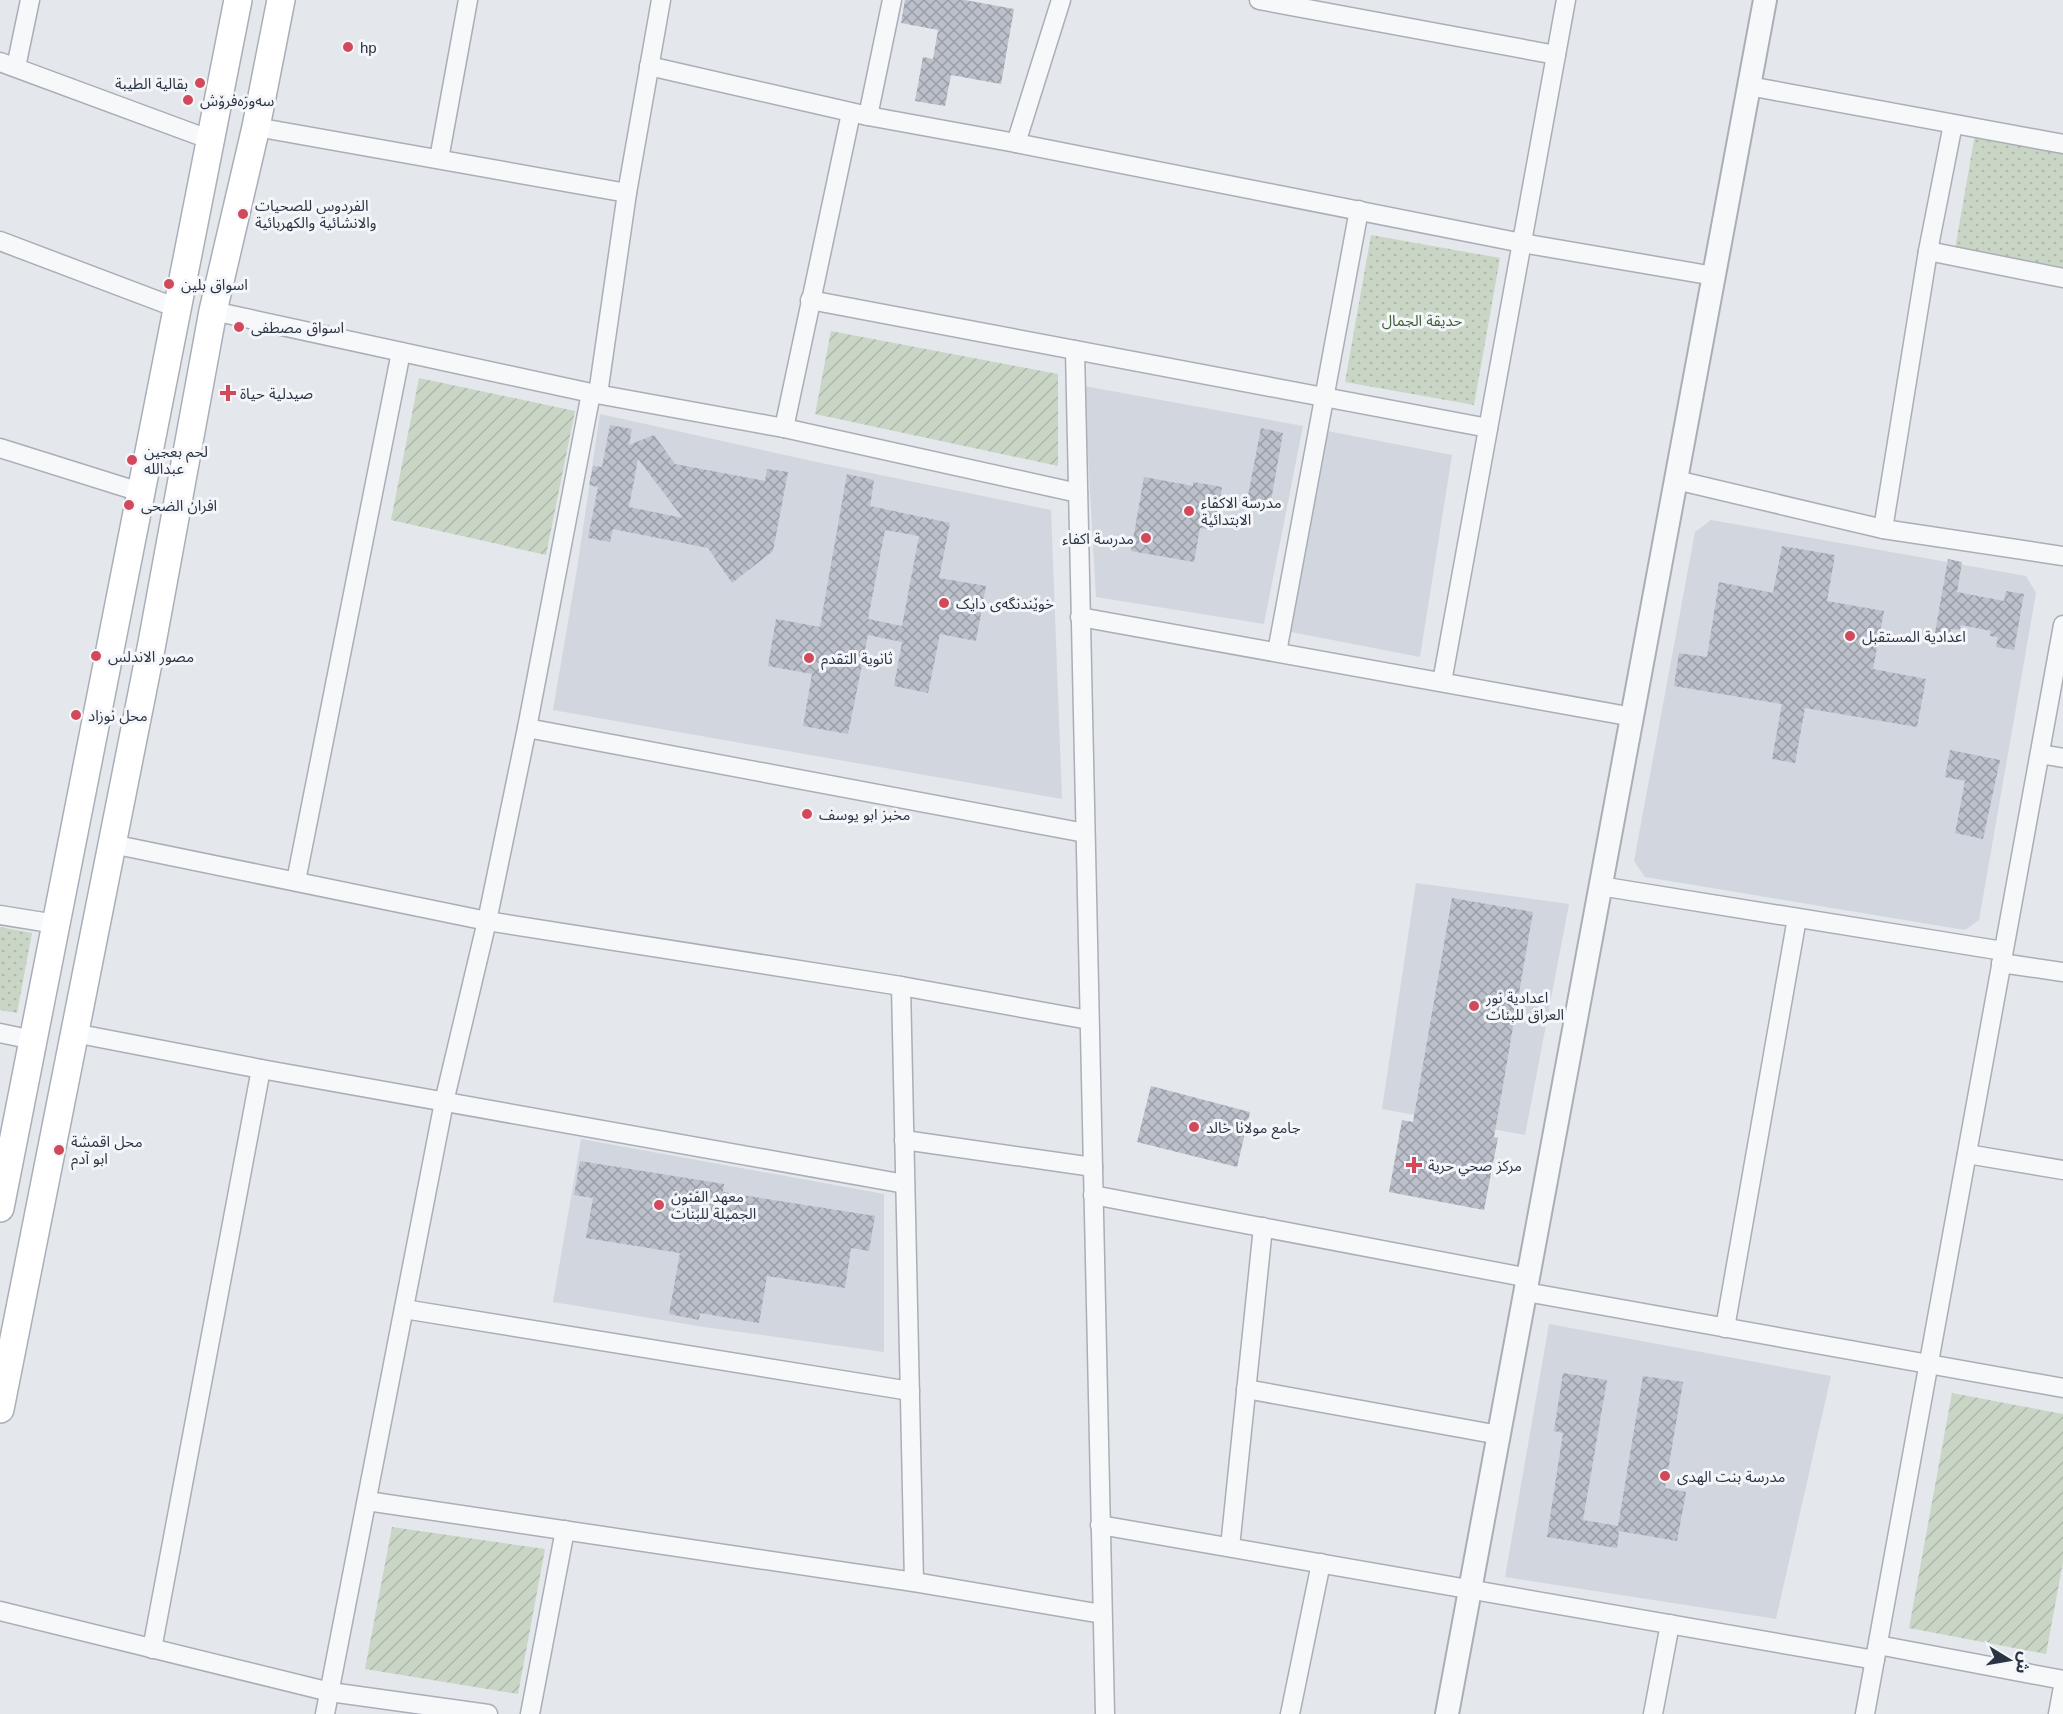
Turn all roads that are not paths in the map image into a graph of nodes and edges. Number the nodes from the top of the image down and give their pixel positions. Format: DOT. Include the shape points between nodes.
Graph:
graph roads {
  1 [pos="30,0"];
  2 [pos="238,0"];
  3 [pos="281,0"];
  4 [pos="468,0"];
  5 [pos="662,0"];
  6 [pos="892,0"];
  7 [pos="1061,0"];
  8 [pos="1259,0"];
  9 [pos="1566,0"];
  10 [pos="1765,0"];
  11 [pos="1556,55"];
  12 [pos="8,64"];
  13 [pos="649,66"];
  14 [pos="1749,87"];
  15 [pos="860,115"];
  16 [pos="1953,124"];
  17 [pos="256,126"];
  18 [pos="210,140"];
  19 [pos="1016,143"];
  20 [pos="2063,144"];
  21 [pos="439,159"];
  22 [pos="627,193"];
  23 [pos="1359,210"];
  24 [pos="0,241"];
  25 [pos="1522,243"];
  26 [pos="1928,251"];
  27 [pos="1714,276"];
  28 [pos="2063,278"];
  29 [pos="810,300"];
  30 [pos="177,308"];
  31 [pos="213,311"];
  32 [pos="1074,350"];
  33 [pos="401,352"];
  34 [pos="594,393"];
  35 [pos="1324,397"];
  36 [pos="784,428"];
  37 [pos="1488,428"];
  38 [pos="0,448"];
  39 [pos="1676,480"];
  40 [pos="140,492"];
  41 [pos="1078,493"];
  42 [pos="1883,529"];
  43 [pos="2063,556"];
  44 [pos="1080,617"];
  45 [pos="2063,625"];
  46 [pos="113,636"];
  47 [pos="152,643"];
  48 [pos="1276,652"];
  49 [pos="1442,682"];
  50 [pos="1633,717"];
  51 [pos="527,728"];
  52 [pos="2040,754"];
  53 [pos="2063,758"];
  54 [pos="1085,833"];
  55 [pos="112,844"];
  56 [pos="296,881"];
  57 [pos="1600,886"];
  58 [pos="0,915"];
  59 [pos="1797,918"];
  60 [pos="487,921"];
  61 [pos="56,924"];
  62 [pos="2002,957"];
  63 [pos="2063,972"];
  64 [pos="901,986"];
  65 [pos="1089,1020"];
  66 [pos="0,1033"];
  67 [pos="74,1033"];
  68 [pos="33,1040"];
  69 [pos="261,1069"];
  70 [pos="444,1101"];
  71 [pos="904,1140"];
  72 [pos="1967,1154"];
  73 [pos="1093,1167"];
  74 [pos="2063,1170"];
  75 [pos="905,1184"];
  76 [pos="1093,1195"];
  77 [pos="0,1208"];
  78 [pos="1263,1227"];
  79 [pos="1528,1285"];
  80 [pos="404,1309"];
  81 [pos="1725,1328"];
  82 [pos="1929,1364"];
  83 [pos="2063,1388"];
  84 [pos="1246,1389"];
  85 [pos="910,1392"];
  86 [pos="0,1409"];
  87 [pos="1499,1435"];
  88 [pos="367,1501"];
  89 [pos="1100,1525"];
  90 [pos="565,1530"];
  91 [pos="1230,1547"];
  92 [pos="1321,1563"];
  93 [pos="914,1582"];
  94 [pos="1470,1590"];
  95 [pos="0,1611"];
  96 [pos="1102,1614"];
  97 [pos="1670,1624"];
  98 [pos="152,1649"];
  99 [pos="1877,1653"];
  100 [pos="2063,1680"];
  101 [pos="2063,1687"];
  102 [pos="330,1692"];
  103 [pos="325,1714"];
  104 [pos="488,1714"];
  105 [pos="530,1714"];
  106 [pos="1105,1714"];
  107 [pos="1290,1714"];
  108 [pos="1447,1714"];
  109 [pos="1653,1714"];
  110 [pos="1865,1714"];
  111 [pos="2058,1714"];
  1 -- 12 [label="street"];
  2 -- 18 [label="main road"];
  3 -- 17 [label="main road"];
  4 -- 21 [label="street"];
  5 -- 13 [label="street"];
  6 -- 15 [label="street"];
  7 -- 19 [label="street"];
  8 -- 11 [label="street"];
  9 -- 11 [label="street"];
  10 -- 14 [label="street"];
  11 -- 25 [label="street"];
  12 -- 18 [label="street"];
  13 -- 15 [label="street"];
  13 -- 22 [label="street"];
  14 -- 16 [label="street"];
  14 -- 27 [label="street"];
  15 -- 19 [label="street"];
  15 -- 29 [label="street"];
  16 -- 20 [label="street"];
  16 -- 26 [label="street"];
  17 -- 21 [label="street"];
  17 -- 31 [label="main road"];
  18 -- 30 [label="main road"];
  19 -- 23 [label="street"];
  21 -- 22 [label="street"];
  22 -- 34 [label="street"];
  23 -- 25 [label="street"];
  23 -- 35 [label="street"];
  24 -- 30 [label="street"];
  25 -- 27 [label="street"];
  25 -- 37 [label="street"];
  26 -- 28 [label="street"];
  26 -- 42 [label="street"];
  27 -- 39 [label="street"];
  29 -- 32 [label="street"];
  29 -- 36 [label="street"];
  30 -- 40 [label="main road"];
  31 -- 33 [label="street"];
  31 -- 47 [label="main road"];
  32 -- 35 [label="street"];
  32 -- 41 [label="street"];
  33 -- 34 [label="street"];
  33 -- 56 [label="street"];
  34 -- 36 [label="street"];
  34 -- 51 [label="street"];
  35 -- 37 [label="street"];
  35 -- 48 [label="street"];
  36 -- 41 [label="street"];
  37 -- 49 [label="street"];
  38 -- 40 [label="street"];
  39 -- 42 [label="street"];
  39 -- 50 [label="street"];
  40 -- 46 [label="main road"];
  41 -- 44 [label="street"];
  42 -- 43 [label="street"];
  44 -- 48 [label="street"];
  44 -- 54 [label="street"];
  45 -- 52 [label="street"];
  46 -- 47 [label="main road"];
  46 -- 61 [label="main road"];
  47 -- 55 [label="main road"];
  48 -- 49 [label="street"];
  49 -- 50 [label="street"];
  50 -- 57 [label="street"];
  51 -- 54 [label="street"];
  51 -- 60 [label="street"];
  52 -- 53 [label="street"];
  52 -- 62 [label="street"];
  54 -- 65 [label="street"];
  55 -- 56 [label="street"];
  55 -- 67 [label="main road"];
  56 -- 60 [label="street"];
  57 -- 59 [label="street"];
  57 -- 79 [label="street"];
  58 -- 61 [label="street"];
  59 -- 62 [label="street"];
  59 -- 81 [label="street"];
  60 -- 64 [label="street"];
  60 -- 70 [label="street"];
  61 -- 68 [label="main road"];
  62 -- 63 [label="street"];
  62 -- 72 [label="street"];
  64 -- 65 [label="street"];
  64 -- 71 [label="street"];
  65 -- 73 [label="street"];
  66 -- 68 [label="street"];
  67 -- 69 [label="street"];
  67 -- 86 [label="main road"];
  68 -- 77 [label="main road"];
  69 -- 70 [label="street"];
  69 -- 98 [label="street"];
  70 -- 75 [label="street"];
  70 -- 80 [label="street"];
  71 -- 73 [label="street"];
  71 -- 75 [label="street"];
  72 -- 74 [label="street"];
  72 -- 82 [label="street"];
  73 -- 76 [label="street"];
  75 -- 85 [label="street"];
  76 -- 78 [label="street"];
  76 -- 89 [label="street"];
  78 -- 79 [label="street"];
  78 -- 84 [label="street"];
  79 -- 81 [label="street"];
  79 -- 87 [label="street"];
  80 -- 85 [label="street"];
  80 -- 88 [label="street"];
  81 -- 82 [label="street"];
  82 -- 83 [label="street"];
  82 -- 99 [label="street"];
  84 -- 87 [label="street"];
  84 -- 91 [label="street"];
  85 -- 93 [label="street"];
  87 -- 94 [label="street"];
  88 -- 90 [label="street"];
  88 -- 102 [label="street"];
  89 -- 91 [label="street"];
  89 -- 96 [label="street"];
  90 -- 93 [label="street"];
  90 -- 105 [label="street"];
  91 -- 92 [label="street"];
  92 -- 94 [label="street"];
  92 -- 107 [label="street"];
  93 -- 96 [label="street"];
  94 -- 97 [label="street"];
  94 -- 108 [label="street"];
  95 -- 98 [label="street"];
  96 -- 106 [label="street"];
  97 -- 99 [label="street"];
  97 -- 109 [label="street"];
  98 -- 102 [label="street"];
  99 -- 100 [label="street"];
  99 -- 110 [label="street"];
  101 -- 111 [label="street"];
  102 -- 103 [label="street"];
  102 -- 104 [label="street"];
}
